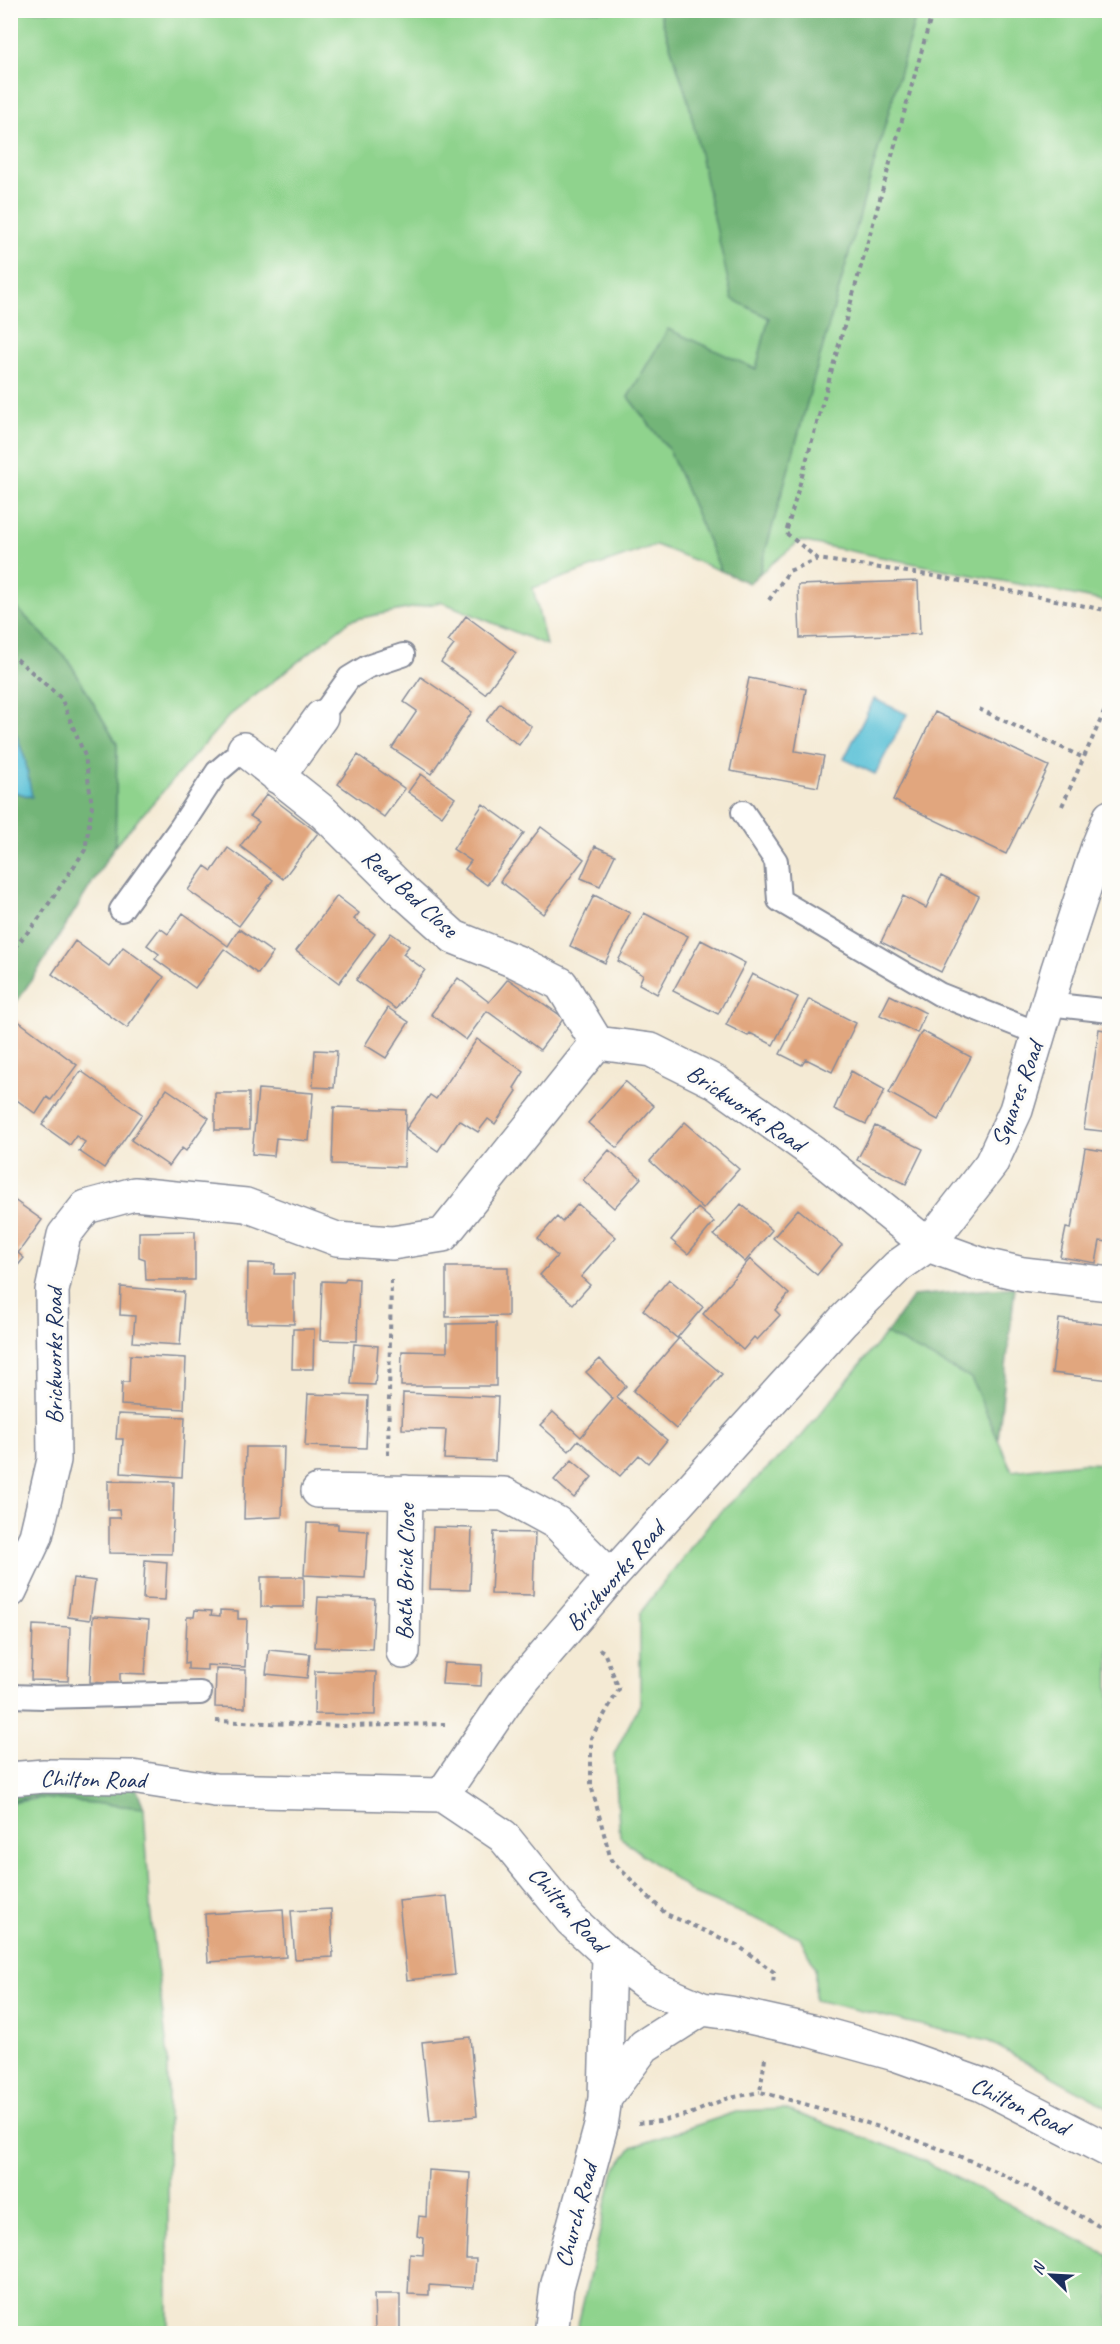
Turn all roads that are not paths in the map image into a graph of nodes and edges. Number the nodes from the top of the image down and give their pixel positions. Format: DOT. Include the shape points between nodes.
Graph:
graph roads {
  1 [pos="403,655"];
  2 [pos="321,717"];
  3 [pos="244,749"];
  4 [pos="278,777"];
  5 [pos="743,812"];
  6 [pos="1110,817"];
  7 [pos="121,910"];
  8 [pos="1110,1011"];
  9 [pos="1044,1019"];
  10 [pos="597,1043"];
  11 [pos="928,1245"];
  12 [pos="1110,1284"];
  13 [pos="318,1491"];
  14 [pos="397,1492"];
  15 [pos="611,1577"];
  16 [pos="10,1591"];
  17 [pos="404,1652"];
  18 [pos="200,1693"];
  19 [pos="10,1696"];
  20 [pos="10,1779"];
  21 [pos="442,1795"];
  22 [pos="609,1955"];
  23 [pos="702,2009"];
  24 [pos="603,2112"];
  25 [pos="1110,2151"];
  26 [pos="551,2334"];
  1 -- 2 [label="lane" via="367,667 349,678"];
  2 -- 4 [label="street"];
  3 -- 4 [label="street, Reed Bed Close"];
  3 -- 7 [label="lane" via="218,772"];
  4 -- 10 [label="street, Reed Bed Close" via="322,811 454,937 561,984"];
  5 -- 9 [label="lane" via="776,861 779,900 939,994"];
  6 -- 9 [label="street, Squares Road"];
  8 -- 9 [label="lane"];
  9 -- 11 [label="street, Squares Road" via="1016,1110 991,1164"];
  10 -- 11 [label="street, Brickworks Road" via="651,1050 715,1082 813,1152"];
  10 -- 16 [label="street, Brickworks Road" via="443,1235 392,1244 337,1239 246,1205 134,1194 87,1207 64,1235 52,1291 54,1460 36,1536"];
  11 -- 12 [label="street" via="1023,1274"];
  11 -- 15 [label="street, Brickworks Road" via="898,1266 843,1322"];
  13 -- 14 [label="street, Bath Brick Close"];
  14 -- 15 [label="street, Bath Brick Close" via="504,1494 557,1523"];
  14 -- 17 [label="street, Bath Brick Close"];
  15 -- 21 [label="street, Brickworks Road" via="511,1694"];
  18 -- 19 [label="lane"];
  20 -- 21 [label="street, Chilton Road" via="132,1777 215,1790"];
  21 -- 22 [label="street, Chilton Road" via="503,1836 571,1920"];
  22 -- 23 [label="street, Chilton Road" via="651,1988"];
  22 -- 24 [label="street, Church Road"];
  23 -- 24 [label="street, Church Road" via="644,2046"];
  23 -- 25 [label="street, Chilton Road" via="812,2031 895,2054 982,2085"];
  24 -- 26 [label="street, Church Road" via="557,2287"];
}
